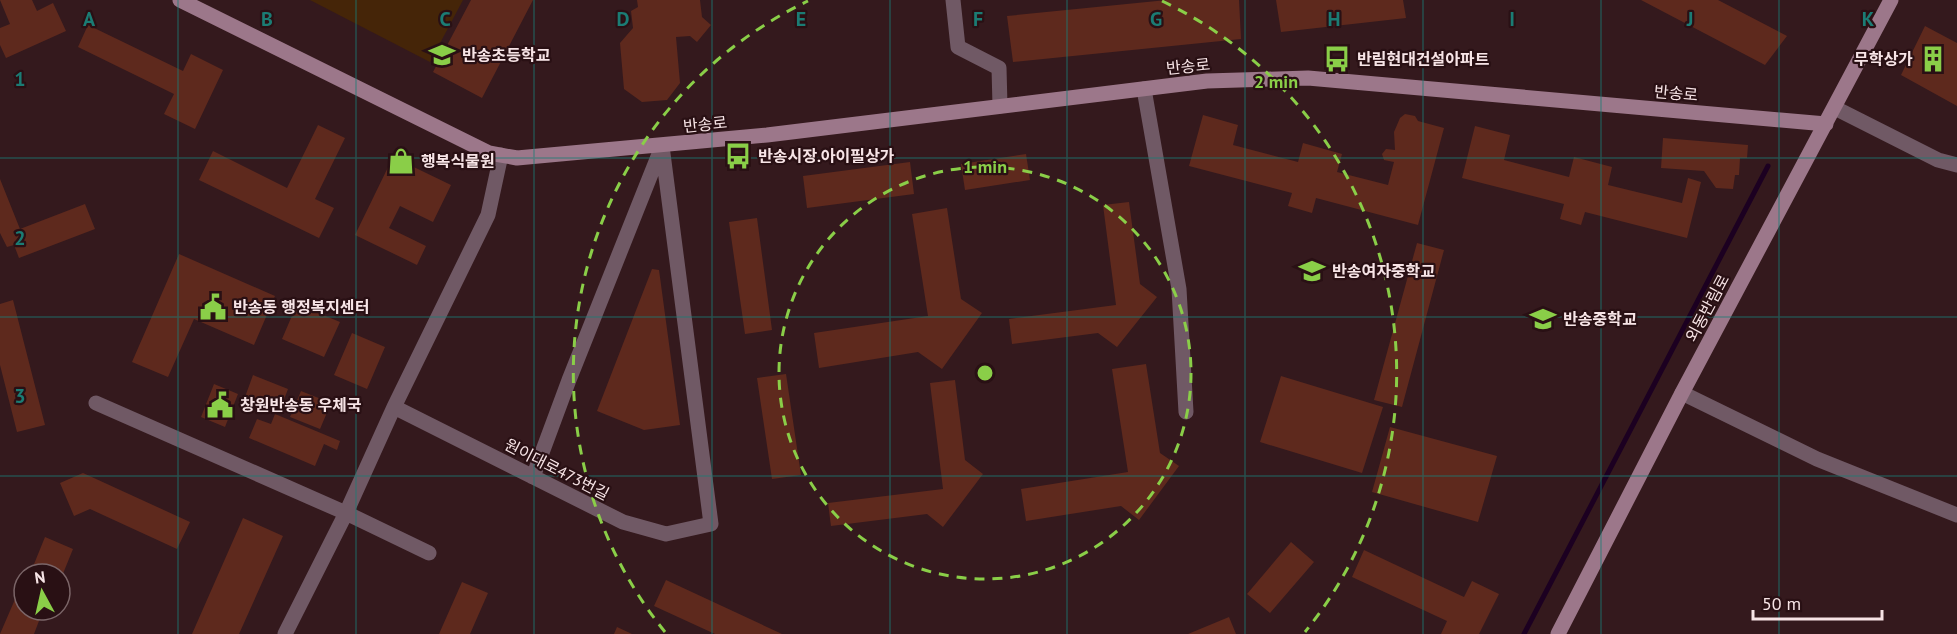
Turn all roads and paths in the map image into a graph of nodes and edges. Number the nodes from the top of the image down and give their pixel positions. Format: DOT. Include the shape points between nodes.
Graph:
graph roads {
  1 [pos="180,0"];
  2 [pos="953,0"];
  3 [pos="1891,0"];
  4 [pos="1144,89"];
  5 [pos="1000,106"];
  6 [pos="1835,108"];
  7 [pos="1826,124"];
  8 [pos="662,146"];
  9 [pos="501,155"];
  10 [pos="1957,165"];
  11 [pos="1682,393"];
  12 [pos="96,403"];
  13 [pos="394,407"];
  14 [pos="1186,412"];
  15 [pos="533,477"];
  16 [pos="346,513"];
  17 [pos="1957,516"];
  18 [pos="429,553"];
  19 [pos="285,634"];
  20 [pos="1558,634"];
  1 -- 9 [label="street, 반송로" via="489,153"];
  2 -- 5 [label="street" via="958,47 999,68"];
  3 -- 6 [label="street, 외동반림로"];
  4 -- 5 [label="street, 반송로"];
  4 -- 7 [label="street, 반송로" via="1207,81 1308,78"];
  4 -- 14 [label="street" via="1179,289"];
  5 -- 8 [label="street, 반송로"];
  6 -- 7 [label="street, 외동반림로"];
  6 -- 10 [label="street" via="1938,160"];
  7 -- 11 [label="street, 외동반림로"];
  8 -- 9 [label="street, 반송로" via="517,158"];
  8 -- 15 [label="street, 반송로"];
  8 -- 15 [label="street, 원이대로473번길" via="711,525 666,534 623,522"];
  9 -- 13 [label="street" via="488,215"];
  11 -- 17 [label="street" via="1817,459"];
  11 -- 20 [label="street, 외동반림로"];
  12 -- 16 [label="street"];
  13 -- 15 [label="street, 원이대로473번길"];
  13 -- 16 [label="street"];
  16 -- 18 [label="street"];
  16 -- 19 [label="street"];
}
